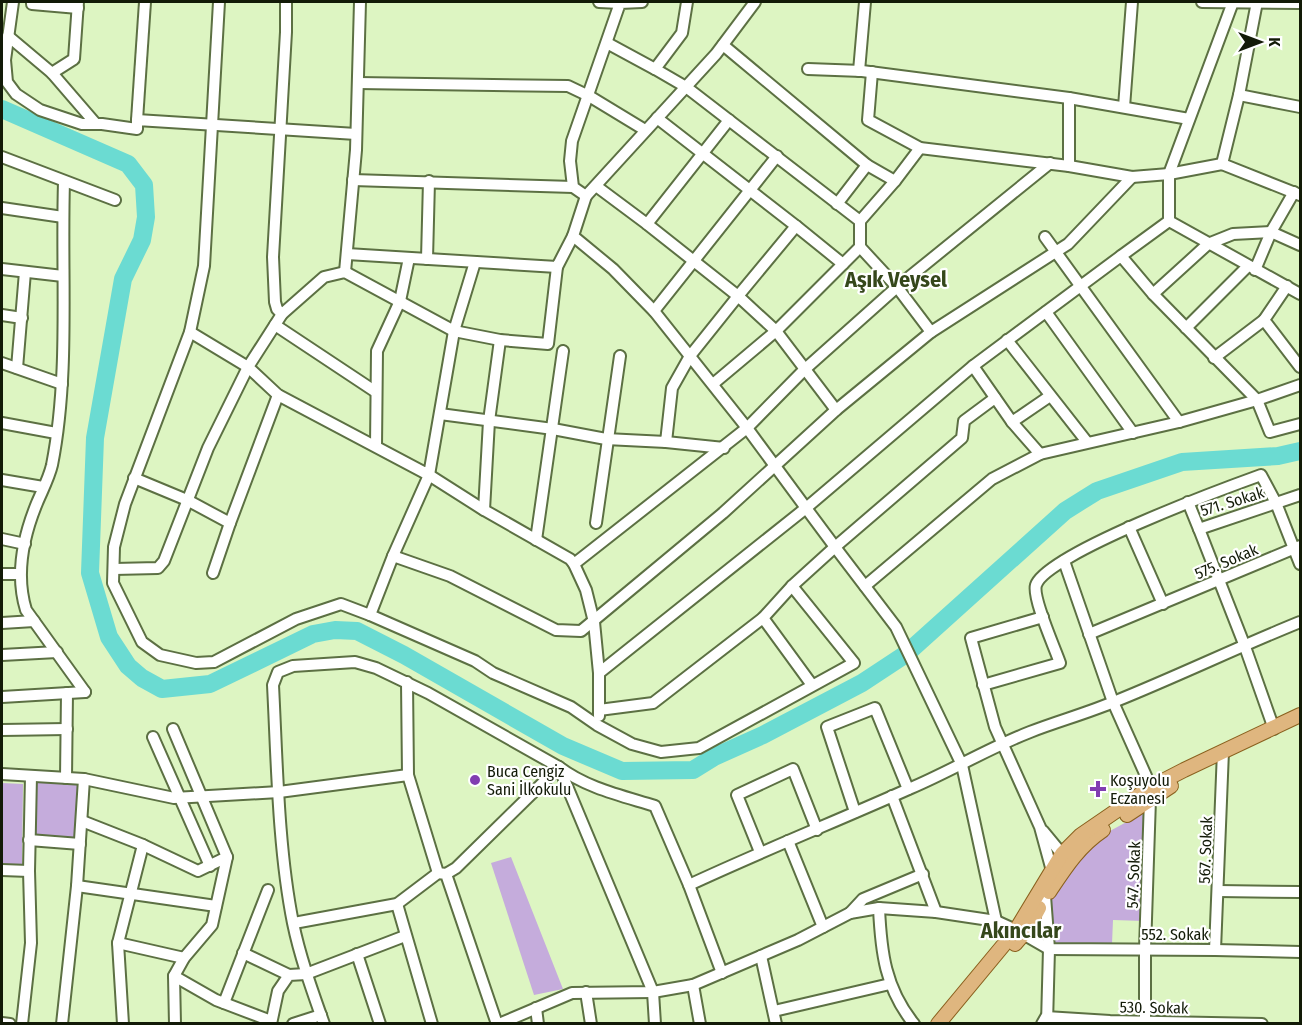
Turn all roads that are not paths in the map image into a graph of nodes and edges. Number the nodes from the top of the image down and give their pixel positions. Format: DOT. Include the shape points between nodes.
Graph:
graph roads {
  1 [pos="13,2"];
  2 [pos="33,2"];
  3 [pos="145,2"];
  4 [pos="219,2"];
  5 [pos="286,2"];
  6 [pos="360,2"];
  7 [pos="599,2"];
  8 [pos="615,2"];
  9 [pos="642,2"];
  10 [pos="687,2"];
  11 [pos="755,2"];
  12 [pos="865,2"];
  13 [pos="1132,2"];
  14 [pos="1202,2"];
  15 [pos="1257,2"];
  16 [pos="1233,3"];
  17 [pos="1300,3"];
  18 [pos="78,5"];
  19 [pos="8,36"];
  20 [pos="607,43"];
  21 [pos="723,45"];
  22 [pos="4,55"];
  23 [pos="654,69"];
  24 [pos="808,69"];
  25 [pos="859,71"];
  26 [pos="872,72"];
  27 [pos="52,73"];
  28 [pos="358,83"];
  29 [pos="686,87"];
  30 [pos="1239,95"];
  31 [pos="589,96"];
  32 [pos="1069,98"];
  33 [pos="1124,107"];
  34 [pos="1300,107"];
  35 [pos="657,118"];
  36 [pos="1189,119"];
  37 [pos="137,120"];
  38 [pos="729,120"];
  39 [pos="96,124"];
  40 [pos="213,125"];
  41 [pos="281,129"];
  42 [pos="645,130"];
  43 [pos="356,134"];
  44 [pos="920,148"];
  45 [pos="703,153"];
  46 [pos="777,156"];
  47 [pos="2,157"];
  48 [pos="1050,164"];
  49 [pos="1222,164"];
  50 [pos="867,165"];
  51 [pos="1069,166"];
  52 [pos="1169,174"];
  53 [pos="1132,177"];
  54 [pos="353,180"];
  55 [pos="429,181"];
  56 [pos="895,181"];
  57 [pos="64,182"];
  58 [pos="596,186"];
  59 [pos="573,187"];
  60 [pos="750,190"];
  61 [pos="1297,194"];
  62 [pos="586,196"];
  63 [pos="115,200"];
  64 [pos="837,204"];
  65 [pos="2,208"];
  66 [pos="63,217"];
  67 [pos="860,221"];
  68 [pos="1169,221"];
  69 [pos="647,224"];
  70 [pos="796,226"];
  71 [pos="1271,232"];
  72 [pos="573,236"];
  73 [pos="1045,237"];
  74 [pos="1208,244"];
  75 [pos="1300,246"];
  76 [pos="860,247"];
  77 [pos="1056,253"];
  78 [pos="347,254"];
  79 [pos="1121,256"];
  80 [pos="410,258"];
  81 [pos="427,259"];
  82 [pos="694,261"];
  83 [pos="475,262"];
  84 [pos="843,264"];
  85 [pos="556,267"];
  86 [pos="1251,268"];
  87 [pos="2,269"];
  88 [pos="25,272"];
  89 [pos="345,272"];
  90 [pos="63,276"];
  91 [pos="1082,286"];
  92 [pos="1287,286"];
  93 [pos="897,287"];
  94 [pos="1153,294"];
  95 [pos="1300,294"];
  96 [pos="738,296"];
  97 [pos="400,301"];
  98 [pos="654,311"];
  99 [pos="1046,312"];
  100 [pos="282,314"];
  101 [pos="2,315"];
  102 [pos="22,318"];
  103 [pos="1264,320"];
  104 [pos="275,325"];
  105 [pos="1186,328"];
  106 [pos="454,330"];
  107 [pos="776,330"];
  108 [pos="190,332"];
  109 [pos="931,332"];
  110 [pos="500,340"];
  111 [pos="1007,340"];
  112 [pos="563,351"];
  113 [pos="690,356"];
  114 [pos="620,357"];
  115 [pos="1214,358"];
  116 [pos="2,363"];
  117 [pos="972,366"];
  118 [pos="248,367"];
  119 [pos="1300,367"];
  120 [pos="17,368"];
  121 [pos="804,370"];
  122 [pos="62,384"];
  123 [pos="712,384"];
  124 [pos="1300,385"];
  125 [pos="376,393"];
  126 [pos="279,394"];
  127 [pos="1050,396"];
  128 [pos="995,398"];
  129 [pos="1257,400"];
  130 [pos="836,410"];
  131 [pos="440,414"];
  132 [pos="489,422"];
  133 [pos="1012,422"];
  134 [pos="1179,422"];
  135 [pos="2,423"];
  136 [pos="1300,424"];
  137 [pos="747,428"];
  138 [pos="553,429"];
  139 [pos="1133,433"];
  140 [pos="56,434"];
  141 [pos="606,439"];
  142 [pos="666,442"];
  143 [pos="1088,442"];
  144 [pos="376,446"];
  145 [pos="724,448"];
  146 [pos="1040,454"];
  147 [pos="774,466"];
  148 [pos="429,475"];
  149 [pos="134,478"];
  150 [pos="2,480"];
  151 [pos="43,487"];
  152 [pos="1300,495"];
  153 [pos="188,500"];
  154 [pos="1188,502"];
  155 [pos="1276,503"];
  156 [pos="806,508"];
  157 [pos="484,510"];
  158 [pos="230,523"];
  159 [pos="596,523"];
  160 [pos="1129,527"];
  161 [pos="1199,529"];
  162 [pos="2,539"];
  163 [pos="536,540"];
  164 [pos="24,544"];
  165 [pos="835,547"];
  166 [pos="1297,547"];
  167 [pos="393,556"];
  168 [pos="1064,561"];
  169 [pos="574,564"];
  170 [pos="1300,564"];
  171 [pos="114,569"];
  172 [pos="213,573"];
  173 [pos="2,574"];
  174 [pos="20,574"];
  175 [pos="1218,581"];
  176 [pos="792,586"];
  177 [pos="866,586"];
  178 [pos="1163,604"];
  179 [pos="370,615"];
  180 [pos="1043,617"];
  181 [pos="763,618"];
  182 [pos="34,621"];
  183 [pos="594,622"];
  184 [pos="1300,622"];
  185 [pos="2,623"];
  186 [pos="1089,634"];
  187 [pos="1244,644"];
  188 [pos="57,652"];
  189 [pos="2,655"];
  190 [pos="599,673"];
  191 [pos="406,682"];
  192 [pos="812,685"];
  193 [pos="984,685"];
  194 [pos="67,693"];
  195 [pos="2,697"];
  196 [pos="1113,702"];
  197 [pos="599,710"];
  198 [pos="1300,715"];
  199 [pos="1300,725"];
  200 [pos="597,726"];
  201 [pos="67,729"];
  202 [pos="173,729"];
  203 [pos="1274,729"];
  204 [pos="2,730"];
  205 [pos="153,737"];
  206 [pos="1004,744"];
  207 [pos="1223,751"];
  208 [pos="962,765"];
  209 [pos="559,767"];
  210 [pos="2,774"];
  211 [pos="408,775"];
  212 [pos="30,776"];
  213 [pos="66,778"];
  214 [pos="84,779"];
  215 [pos="909,789"];
  216 [pos="279,792"];
  217 [pos="1151,793"];
  218 [pos="203,795"];
  219 [pos="892,796"];
  220 [pos="179,797"];
  221 [pos="855,812"];
  222 [pos="82,821"];
  223 [pos="1040,827"];
  224 [pos="817,830"];
  225 [pos="29,840"];
  226 [pos="788,841"];
  227 [pos="80,844"];
  228 [pos="142,845"];
  229 [pos="760,852"];
  230 [pos="1062,854"];
  231 [pos="227,856"];
  232 [pos="210,866"];
  233 [pos="2,870"];
  234 [pos="29,871"];
  235 [pos="1052,871"];
  236 [pos="442,873"];
  237 [pos="923,874"];
  238 [pos="689,885"];
  239 [pos="77,886"];
  240 [pos="268,890"];
  241 [pos="1218,891"];
  242 [pos="1300,892"];
  243 [pos="129,893"];
  244 [pos="1045,896"];
  245 [pos="396,903"];
  246 [pos="216,906"];
  247 [pos="879,908"];
  248 [pos="936,912"];
  249 [pos="850,913"];
  250 [pos="996,921"];
  251 [pos="294,923"];
  252 [pos="823,927"];
  253 [pos="1020,932"];
  254 [pos="405,936"];
  255 [pos="118,943"];
  256 [pos="1145,949"];
  257 [pos="1049,950"];
  258 [pos="1215,950"];
  259 [pos="1300,952"];
  260 [pos="243,953"];
  261 [pos="357,954"];
  262 [pos="761,956"];
  263 [pos="184,958"];
  264 [pos="722,973"];
  265 [pos="306,974"];
  266 [pos="289,975"];
  267 [pos="174,976"];
  268 [pos="890,984"];
  269 [pos="693,985"];
  270 [pos="586,992"];
  271 [pos="653,992"];
  272 [pos="224,1003"];
  273 [pos="536,1008"];
  274 [pos="774,1011"];
  275 [pos="322,1019"];
  276 [pos="1045,1021"];
  277 [pos="271,1022"];
  278 [pos="1110,1022"];
  279 [pos="2,1023"];
  280 [pos="10,1023"];
  281 [pos="22,1023"];
  282 [pos="62,1023"];
  283 [pos="123,1023"];
  284 [pos="175,1023"];
  285 [pos="293,1023"];
  286 [pos="380,1023"];
  287 [pos="432,1023"];
  288 [pos="498,1023"];
  289 [pos="538,1023"];
  290 [pos="591,1023"];
  291 [pos="656,1023"];
  292 [pos="700,1023"];
  293 [pos="776,1023"];
  294 [pos="914,1023"];
  295 [pos="938,1023"];
  296 [pos="1145,1023"];
  297 [pos="1262,1023"];
  1 -- 19 [label="street"];
  2 -- 18 [label="street"];
  3 -- 37 [label="street"];
  4 -- 40 [label="street"];
  5 -- 41 [label="street"];
  6 -- 28 [label="street"];
  7 -- 8 [label="street"];
  8 -- 9 [label="street"];
  8 -- 20 [label="street"];
  10 -- 23 [label="street" via="681,33"];
  11 -- 21 [label="street"];
  12 -- 25 [label="street"];
  13 -- 33 [label="street"];
  14 -- 16 [label="street"];
  15 -- 16 [label="street"];
  15 -- 17 [label="street"];
  15 -- 30 [label="street"];
  16 -- 36 [label="street"];
  18 -- 27 [label="street" via="74,59"];
  19 -- 22 [label="street"];
  19 -- 27 [label="street"];
  20 -- 23 [label="street"];
  20 -- 31 [label="street"];
  21 -- 29 [label="street"];
  21 -- 50 [label="street"];
  22 -- 39 [label="street" via="7,82 16,94 40,110 82,124"];
  23 -- 29 [label="street"];
  24 -- 25 [label="street"];
  25 -- 26 [label="street"];
  26 -- 32 [label="street"];
  26 -- 44 [label="street" via="868,120"];
  27 -- 39 [label="street"];
  28 -- 31 [label="street" via="568,86"];
  28 -- 43 [label="street"];
  29 -- 35 [label="street"];
  29 -- 38 [label="street"];
  30 -- 34 [label="street"];
  30 -- 49 [label="street"];
  31 -- 42 [label="street"];
  31 -- 59 [label="street" via="572,141"];
  32 -- 33 [label="street"];
  32 -- 51 [label="street"];
  33 -- 36 [label="street"];
  35 -- 42 [label="street"];
  35 -- 45 [label="street"];
  36 -- 52 [label="street"];
  37 -- 39 [label="street" via="136,129"];
  37 -- 40 [label="street"];
  38 -- 45 [label="street"];
  38 -- 46 [label="street"];
  40 -- 41 [label="street"];
  40 -- 108 [label="street" via="204,266"];
  41 -- 43 [label="street"];
  41 -- 100 [label="street" via="273,258 275,302"];
  42 -- 58 [label="street"];
  43 -- 54 [label="street"];
  44 -- 48 [label="street"];
  44 -- 56 [label="street"];
  45 -- 60 [label="street"];
  45 -- 69 [label="street"];
  46 -- 60 [label="street"];
  46 -- 64 [label="street"];
  47 -- 57 [label="street"];
  48 -- 51 [label="street"];
  48 -- 93 [label="street"];
  49 -- 52 [label="street"];
  49 -- 61 [label="street"];
  50 -- 56 [label="street"];
  50 -- 64 [label="street"];
  51 -- 53 [label="street"];
  52 -- 53 [label="street"];
  52 -- 68 [label="street"];
  53 -- 77 [label="street"];
  54 -- 55 [label="street"];
  54 -- 78 [label="street"];
  55 -- 59 [label="street"];
  55 -- 81 [label="street"];
  56 -- 67 [label="street"];
  57 -- 63 [label="street"];
  57 -- 66 [label="street"];
  58 -- 62 [label="street"];
  58 -- 69 [label="street"];
  59 -- 62 [label="street"];
  60 -- 70 [label="street"];
  60 -- 82 [label="street"];
  61 -- 71 [label="street"];
  62 -- 72 [label="street"];
  64 -- 67 [label="street"];
  65 -- 66 [label="street"];
  66 -- 90 [label="street"];
  67 -- 76 [label="street"];
  68 -- 74 [label="street"];
  68 -- 79 [label="street"];
  69 -- 82 [label="street"];
  70 -- 84 [label="street"];
  70 -- 96 [label="street"];
  71 -- 74 [label="street" via="1233,234"];
  71 -- 75 [label="street"];
  71 -- 86 [label="street"];
  72 -- 85 [label="street"];
  72 -- 98 [label="street" via="613,268"];
  73 -- 77 [label="street"];
  74 -- 86 [label="street"];
  74 -- 94 [label="street"];
  76 -- 84 [label="street"];
  76 -- 93 [label="street"];
  77 -- 91 [label="street"];
  77 -- 109 [label="street"];
  78 -- 80 [label="street"];
  78 -- 89 [label="street"];
  79 -- 91 [label="street"];
  79 -- 94 [label="street"];
  80 -- 81 [label="street"];
  80 -- 97 [label="street"];
  81 -- 83 [label="street"];
  82 -- 96 [label="street"];
  82 -- 98 [label="street"];
  83 -- 85 [label="street"];
  83 -- 106 [label="street"];
  84 -- 107 [label="street"];
  85 -- 110 [label="street" via="548,344"];
  86 -- 92 [label="street"];
  86 -- 105 [label="street"];
  87 -- 88 [label="street"];
  88 -- 90 [label="street"];
  88 -- 102 [label="street"];
  89 -- 97 [label="street"];
  89 -- 100 [label="street" via="324,277"];
  90 -- 122 [label="street"];
  91 -- 99 [label="street"];
  91 -- 134 [label="street"];
  92 -- 95 [label="street"];
  92 -- 103 [label="street"];
  93 -- 109 [label="street"];
  93 -- 121 [label="street"];
  94 -- 105 [label="street"];
  96 -- 107 [label="street"];
  96 -- 113 [label="street"];
  97 -- 106 [label="street"];
  97 -- 125 [label="street" via="377,351"];
  98 -- 113 [label="street"];
  99 -- 111 [label="street"];
  99 -- 139 [label="street"];
  100 -- 104 [label="street"];
  101 -- 102 [label="street"];
  102 -- 120 [label="street"];
  103 -- 115 [label="street"];
  103 -- 119 [label="street"];
  104 -- 118 [label="street"];
  104 -- 125 [label="street"];
  105 -- 115 [label="street"];
  106 -- 110 [label="street"];
  106 -- 131 [label="street"];
  107 -- 121 [label="street"];
  107 -- 123 [label="street"];
  108 -- 118 [label="street"];
  108 -- 149 [label="street"];
  109 -- 130 [label="street"];
  110 -- 132 [label="street"];
  111 -- 117 [label="street"];
  111 -- 127 [label="street"];
  112 -- 138 [label="street"];
  113 -- 123 [label="street"];
  113 -- 142 [label="street" via="672,388"];
  114 -- 141 [label="street"];
  115 -- 129 [label="street"];
  116 -- 120 [label="street"];
  117 -- 128 [label="street"];
  117 -- 156 [label="street"];
  118 -- 126 [label="street"];
  118 -- 153 [label="street" via="208,448"];
  120 -- 122 [label="street"];
  121 -- 130 [label="street"];
  121 -- 137 [label="street"];
  122 -- 140 [label="street"];
  123 -- 137 [label="street"];
  124 -- 129 [label="street"];
  125 -- 144 [label="street"];
  126 -- 144 [label="street"];
  126 -- 158 [label="street"];
  127 -- 133 [label="street"];
  127 -- 143 [label="street"];
  128 -- 133 [label="street"];
  128 -- 165 [label="street" via="964,421 962,438"];
  129 -- 134 [label="street"];
  129 -- 136 [label="street" via="1269,437"];
  130 -- 147 [label="street"];
  131 -- 132 [label="street"];
  131 -- 148 [label="street"];
  132 -- 138 [label="street"];
  132 -- 157 [label="street"];
  133 -- 146 [label="street"];
  134 -- 139 [label="street"];
  135 -- 140 [label="street"];
  137 -- 145 [label="street"];
  137 -- 147 [label="street"];
  138 -- 141 [label="street"];
  138 -- 163 [label="street"];
  139 -- 143 [label="street"];
  140 -- 151 [label="street" via="51,467"];
  141 -- 142 [label="street"];
  141 -- 159 [label="street"];
  142 -- 145 [label="street"];
  143 -- 146 [label="street"];
  144 -- 148 [label="street"];
  145 -- 169 [label="street"];
  146 -- 177 [label="street" via="992,479"];
  147 -- 156 [label="street"];
  147 -- 183 [label="street"];
  148 -- 157 [label="street"];
  148 -- 167 [label="street"];
  149 -- 153 [label="street"];
  149 -- 171 [label="street" via="114,547"];
  150 -- 151 [label="street"];
  151 -- 164 [label="street"];
  152 -- 155 [label="street, 571. Sokak"];
  153 -- 158 [label="street"];
  153 -- 171 [label="street" via="158,568"];
  154 -- 155 [label="street" via="1261,475"];
  154 -- 160 [label="street"];
  154 -- 161 [label="street, 571. Sokak"];
  155 -- 161 [label="street, 571. Sokak"];
  155 -- 166 [label="street"];
  156 -- 165 [label="street"];
  156 -- 190 [label="street"];
  157 -- 163 [label="street"];
  158 -- 172 [label="street"];
  160 -- 168 [label="street"];
  160 -- 178 [label="street"];
  161 -- 175 [label="street"];
  162 -- 164 [label="street"];
  163 -- 169 [label="street"];
  164 -- 174 [label="street"];
  165 -- 176 [label="street"];
  165 -- 177 [label="street"];
  166 -- 170 [label="street"];
  166 -- 175 [label="street, 575. Sokak"];
  167 -- 179 [label="street"];
  167 -- 183 [label="street" via="450,576 556,630 581,631"];
  168 -- 180 [label="street" via="1043,575 1036,585"];
  168 -- 186 [label="street"];
  169 -- 183 [label="street"];
  171 -- 179 [label="street" via="113,583 142,642 160,655 196,663 214,662 296,619 341,604"];
  173 -- 174 [label="street"];
  174 -- 182 [label="street" via="21,595"];
  175 -- 178 [label="street, 575. Sokak"];
  175 -- 187 [label="street"];
  176 -- 181 [label="street"];
  176 -- 192 [label="street" via="854,663"];
  177 -- 208 [label="street" via="896,627"];
  178 -- 186 [label="street, 575. Sokak"];
  179 -- 200 [label="street" via="571,707"];
  180 -- 193 [label="street" via="971,638"];
  180 -- 193 [label="street" via="1060,663"];
  181 -- 192 [label="street"];
  181 -- 197 [label="street" via="653,703"];
  182 -- 185 [label="street"];
  182 -- 188 [label="street"];
  183 -- 190 [label="street"];
  184 -- 187 [label="street"];
  186 -- 196 [label="street"];
  187 -- 196 [label="street"];
  187 -- 203 [label="street"];
  188 -- 189 [label="street"];
  188 -- 194 [label="street" via="85,692"];
  190 -- 197 [label="street"];
  191 -- 209 [label="street"];
  191 -- 211 [label="street"];
  191 -- 216 [label="street" via="355,662 293,666 279,672 273,685"];
  192 -- 200 [label="street" via="699,748 661,752 632,744"];
  193 -- 206 [label="street" via="995,727"];
  194 -- 195 [label="street"];
  194 -- 201 [label="street"];
  196 -- 206 [label="street"];
  196 -- 217 [label="street"];
  197 -- 200 [label="street"];
  198 -- 203 [label="main road"];
  199 -- 203 [label="main road"];
  201 -- 204 [label="street"];
  201 -- 213 [label="street"];
  202 -- 218 [label="street"];
  203 -- 207 [label="main road"];
  205 -- 220 [label="street"];
  206 -- 208 [label="street"];
  206 -- 223 [label="street"];
  207 -- 217 [label="main road"];
  207 -- 241 [label="street, 567. Sokak"];
  208 -- 215 [label="street"];
  208 -- 250 [label="street"];
  209 -- 236 [label="street" via="456,868"];
  209 -- 238 [label="street" via="572,777 656,806"];
  209 -- 271 [label="street"];
  210 -- 212 [label="street"];
  211 -- 216 [label="street"];
  211 -- 236 [label="street"];
  212 -- 213 [label="street"];
  212 -- 225 [label="street"];
  213 -- 214 [label="street"];
  214 -- 220 [label="street"];
  214 -- 222 [label="street"];
  215 -- 219 [label="street"];
  215 -- 221 [label="street" via="875,708 826,727"];
  216 -- 218 [label="street"];
  216 -- 251 [label="street"];
  217 -- 230 [label="main road" via="1081,835"];
  217 -- 244 [label="main road" via="1092,838"];
  217 -- 256 [label="street, 547. Sokak"];
  218 -- 220 [label="street"];
  218 -- 231 [label="street"];
  219 -- 221 [label="street"];
  219 -- 237 [label="street"];
  220 -- 232 [label="street"];
  221 -- 224 [label="street"];
  222 -- 227 [label="street"];
  222 -- 228 [label="street"];
  223 -- 230 [label="street"];
  223 -- 235 [label="street"];
  224 -- 226 [label="street"];
  224 -- 229 [label="street" via="793,769 737,795"];
  225 -- 227 [label="street"];
  225 -- 234 [label="street"];
  226 -- 229 [label="street"];
  226 -- 252 [label="street"];
  227 -- 239 [label="street"];
  228 -- 232 [label="street" via="198,871"];
  228 -- 243 [label="street"];
  229 -- 238 [label="street"];
  230 -- 235 [label="main road"];
  231 -- 232 [label="street"];
  231 -- 246 [label="street"];
  233 -- 234 [label="street"];
  234 -- 281 [label="street" via="31,943"];
  235 -- 253 [label="main road"];
  236 -- 245 [label="street"];
  236 -- 288 [label="street"];
  237 -- 248 [label="street"];
  237 -- 249 [label="street" via="863,899"];
  238 -- 264 [label="street"];
  239 -- 243 [label="street"];
  239 -- 282 [label="street"];
  240 -- 260 [label="street"];
  241 -- 242 [label="street"];
  241 -- 258 [label="street, 567. Sokak"];
  243 -- 246 [label="street"];
  243 -- 255 [label="street"];
  244 -- 253 [label="main road"];
  244 -- 257 [label="street"];
  245 -- 251 [label="street"];
  245 -- 254 [label="street"];
  246 -- 263 [label="street" via="212,925"];
  247 -- 248 [label="street"];
  247 -- 249 [label="street"];
  247 -- 268 [label="street" via="881,949"];
  248 -- 250 [label="street"];
  249 -- 252 [label="street"];
  250 -- 253 [label="street"];
  251 -- 265 [label="street"];
  252 -- 262 [label="street"];
  253 -- 257 [label="street"];
  253 -- 295 [label="main road" via="986,975"];
  254 -- 261 [label="street"];
  254 -- 287 [label="street"];
  255 -- 263 [label="street"];
  255 -- 283 [label="street"];
  256 -- 257 [label="street, 552. Sokak"];
  256 -- 258 [label="street, 552. Sokak"];
  256 -- 296 [label="street, 547. Sokak"];
  257 -- 276 [label="street"];
  258 -- 259 [label="street, 552. Sokak"];
  260 -- 266 [label="street"];
  260 -- 272 [label="street"];
  261 -- 265 [label="street"];
  261 -- 286 [label="street"];
  262 -- 264 [label="street"];
  262 -- 274 [label="street"];
  263 -- 267 [label="street"];
  264 -- 269 [label="street"];
  265 -- 266 [label="street"];
  265 -- 275 [label="street"];
  266 -- 277 [label="street" via="278,991"];
  267 -- 272 [label="street"];
  267 -- 284 [label="street"];
  268 -- 274 [label="street"];
  268 -- 294 [label="street"];
  269 -- 271 [label="street"];
  269 -- 292 [label="street"];
  270 -- 271 [label="street"];
  270 -- 273 [label="street" via="572,993"];
  270 -- 290 [label="street"];
  271 -- 291 [label="street"];
  272 -- 277 [label="street"];
  273 -- 288 [label="street"];
  273 -- 289 [label="street"];
  274 -- 293 [label="street"];
  275 -- 285 [label="street"];
  276 -- 278 [label="street, 530. Sokak"];
  278 -- 296 [label="street, 530. Sokak"];
  279 -- 280 [label="street"];
  296 -- 297 [label="street, 530. Sokak"];
}
